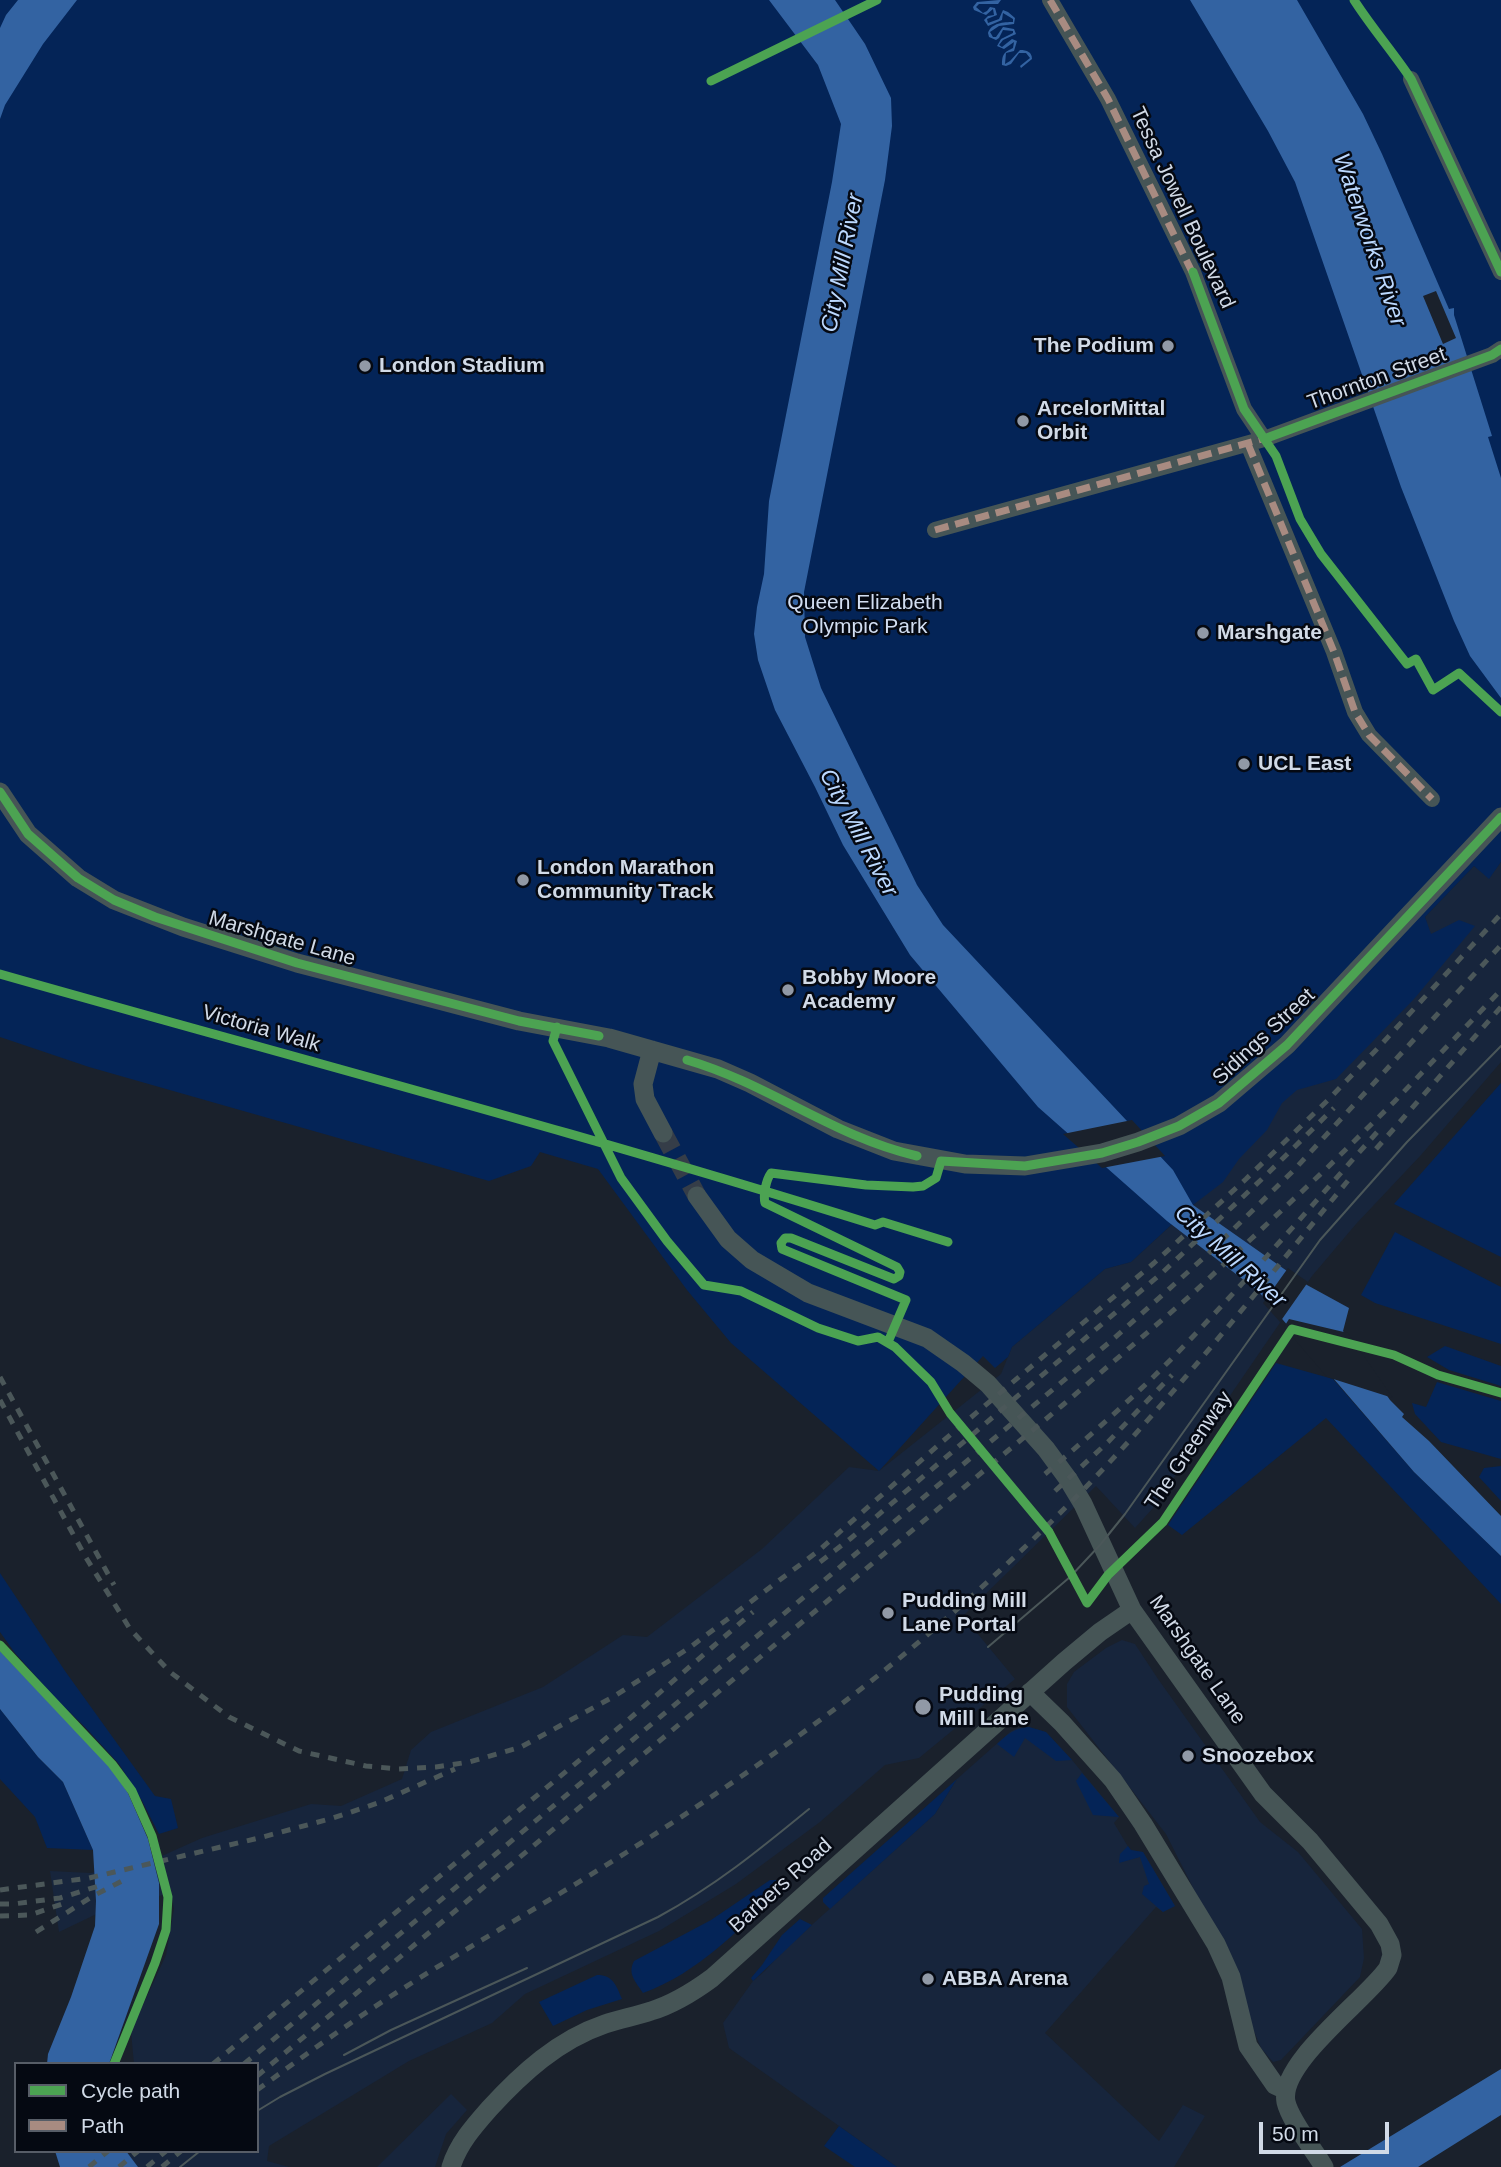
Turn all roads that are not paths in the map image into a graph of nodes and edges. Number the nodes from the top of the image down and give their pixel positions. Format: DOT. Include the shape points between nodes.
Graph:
graph roads {
  1 [pos="1050,0"];
  2 [pos="1411,79"];
  3 [pos="1501,272"];
  4 [pos="1497,352"];
  5 [pos="1263,439"];
  6 [pos="935,530"];
  7 [pos="0,792"];
  8 [pos="1432,799"];
  9 [pos="1501,817"];
  10 [pos="652,1050"];
  11 [pos="663,1133"];
  12 [pos="697,1196"];
  13 [pos="1132,1610"];
  14 [pos="1030,1692"];
  15 [pos="1286,2090"];
  16 [pos="1323,2166"];
  17 [pos="452,2167"];
  1 -- 5 [label="street, Tessa Jowell Boulevard" via="1108,99 1187,260 1244,409"];
  2 -- 3 [label="street"];
  4 -- 5 [label="street, Thornton Street"];
  5 -- 6 [label="street, Thornton Street"];
  5 -- 8 [label="street, Tessa Jowell Boulevard" via="1354,712 1369,735"];
  7 -- 10 [label="street, Marshgate Lane" via="28,834 78,878 155,917 355,978"];
  9 -- 10 [label="street, Sidings Street" via="1287,1045 1219,1103 1179,1126 1102,1153 1025,1166 965,1164 894,1151 838,1129 718,1069"];
  10 -- 11 [label="street" via="643,1084 645,1099"];
  12 -- 13 [label="street, Marshgate Lane" via="728,1239 752,1261 808,1293 927,1338 988,1384 1068,1479"];
  13 -- 14 [label="street, Barbers Road"];
  13 -- 15 [label="street, Marshgate Lane" via="1263,1794 1333,1868 1380,1924 1390,1944 1392,1955 1386,1971 1326,2032 1293,2073"];
  14 -- 15 [label="street" via="1113,1780 1143,1824 1216,1944 1231,1977 1256,2061 1275,2085"];
  14 -- 17 [label="street, Barbers Road" via="712,1978 678,2000 603,2025 558,2046 531,2067 473,2126"];
  15 -- 16 [label="street" via="1289,2111"];
}
